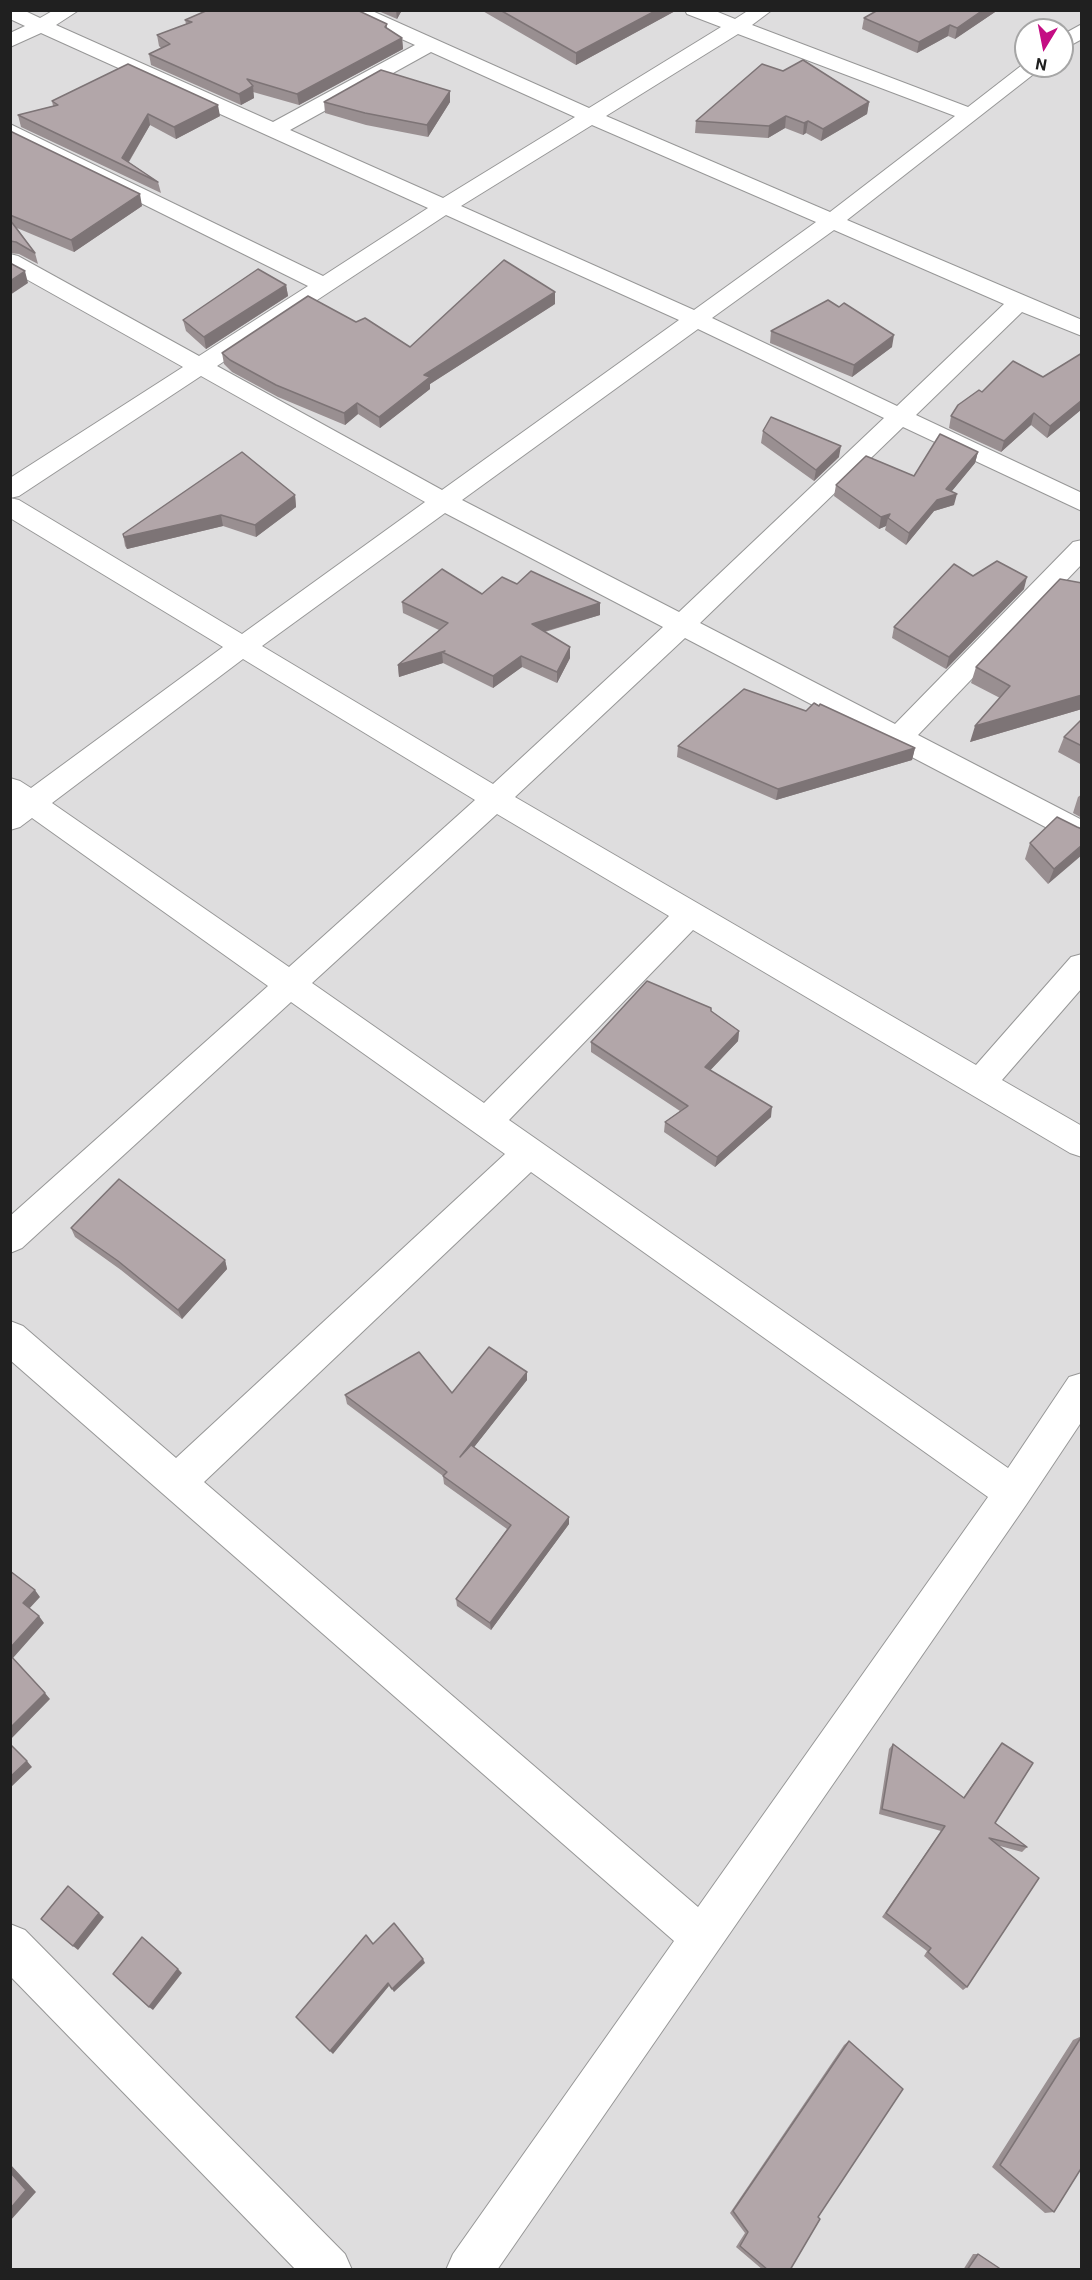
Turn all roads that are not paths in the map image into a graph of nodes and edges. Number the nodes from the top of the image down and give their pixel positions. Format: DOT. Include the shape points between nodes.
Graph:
graph roads {
  1 [pos="70,10"];
  2 [pos="353,10"];
  3 [pos="694,10"];
  4 [pos="763,10"];
  5 [pos="10,12"];
  6 [pos="41,25"];
  7 [pos="737,27"];
  8 [pos="10,41"];
  9 [pos="430,45"];
  10 [pos="1018,78"];
  11 [pos="970,115"];
  12 [pos="590,117"];
  13 [pos="10,130"];
  14 [pos="274,130"];
  15 [pos="444,207"];
  16 [pos="832,221"];
  17 [pos="10,261"];
  18 [pos="324,285"];
  19 [pos="1019,302"];
  20 [pos="695,319"];
  21 [pos="1082,329"];
  22 [pos="200,366"];
  23 [pos="900,417"];
  24 [pos="10,490"];
  25 [pos="443,501"];
  26 [pos="1082,503"];
  27 [pos="10,506"];
  28 [pos="1082,548"];
  29 [pos="681,626"];
  30 [pos="243,646"];
  31 [pos="898,738"];
  32 [pos="495,799"];
  33 [pos="18,804"];
  34 [pos="1082,833"];
  35 [pos="691,913"];
  36 [pos="1082,966"];
  37 [pos="291,984"];
  38 [pos="980,1083"];
  39 [pos="487,1121"];
  40 [pos="1082,1143"];
  41 [pos="530,1152"];
  42 [pos="10,1238"];
  43 [pos="10,1337"];
  44 [pos="1082,1389"];
  45 [pos="177,1482"];
  46 [pos="1013,1493"];
  47 [pos="702,1938"];
  48 [pos="10,1945"];
  49 [pos="329,2270"];
  50 [pos="470,2270"];
  1 -- 6 [label="street"];
  2 -- 9 [label="street"];
  3 -- 7 [label="street"];
  4 -- 7 [label="street"];
  5 -- 6 [label="street"];
  6 -- 8 [label="street"];
  6 -- 14 [label="street"];
  7 -- 11 [label="street"];
  7 -- 12 [label="street"];
  9 -- 12 [label="street"];
  9 -- 14 [label="street"];
  10 -- 11 [label="street"];
  11 -- 16 [label="street"];
  12 -- 15 [label="street"];
  12 -- 16 [label="street"];
  13 -- 18 [label="street"];
  14 -- 15 [label="street"];
  15 -- 18 [label="street"];
  15 -- 20 [label="street"];
  16 -- 19 [label="street"];
  16 -- 20 [label="street"];
  17 -- 22 [label="street"];
  18 -- 22 [label="street"];
  19 -- 21 [label="street"];
  19 -- 23 [label="street"];
  20 -- 23 [label="street"];
  20 -- 25 [label="street"];
  22 -- 24 [label="street"];
  22 -- 25 [label="street"];
  23 -- 26 [label="street"];
  23 -- 29 [label="street"];
  25 -- 29 [label="street"];
  25 -- 30 [label="street"];
  27 -- 30 [label="street"];
  28 -- 31 [label="street"];
  29 -- 31 [label="street"];
  29 -- 32 [label="street"];
  30 -- 32 [label="street"];
  30 -- 33 [label="street"];
  31 -- 34 [label="street"];
  32 -- 35 [label="street"];
  32 -- 37 [label="street"];
  33 -- 37 [label="street"];
  35 -- 38 [label="street"];
  35 -- 39 [label="street"];
  36 -- 38 [label="street"];
  37 -- 39 [label="street"];
  37 -- 42 [label="street"];
  38 -- 40 [label="street"];
  39 -- 41 [label="street"];
  41 -- 45 [label="street"];
  41 -- 46 [label="street"];
  43 -- 45 [label="street"];
  44 -- 46 [label="street"];
  45 -- 47 [label="street"];
  46 -- 47 [label="street"];
  47 -- 50 [label="street"];
  48 -- 49 [label="street"];
}
